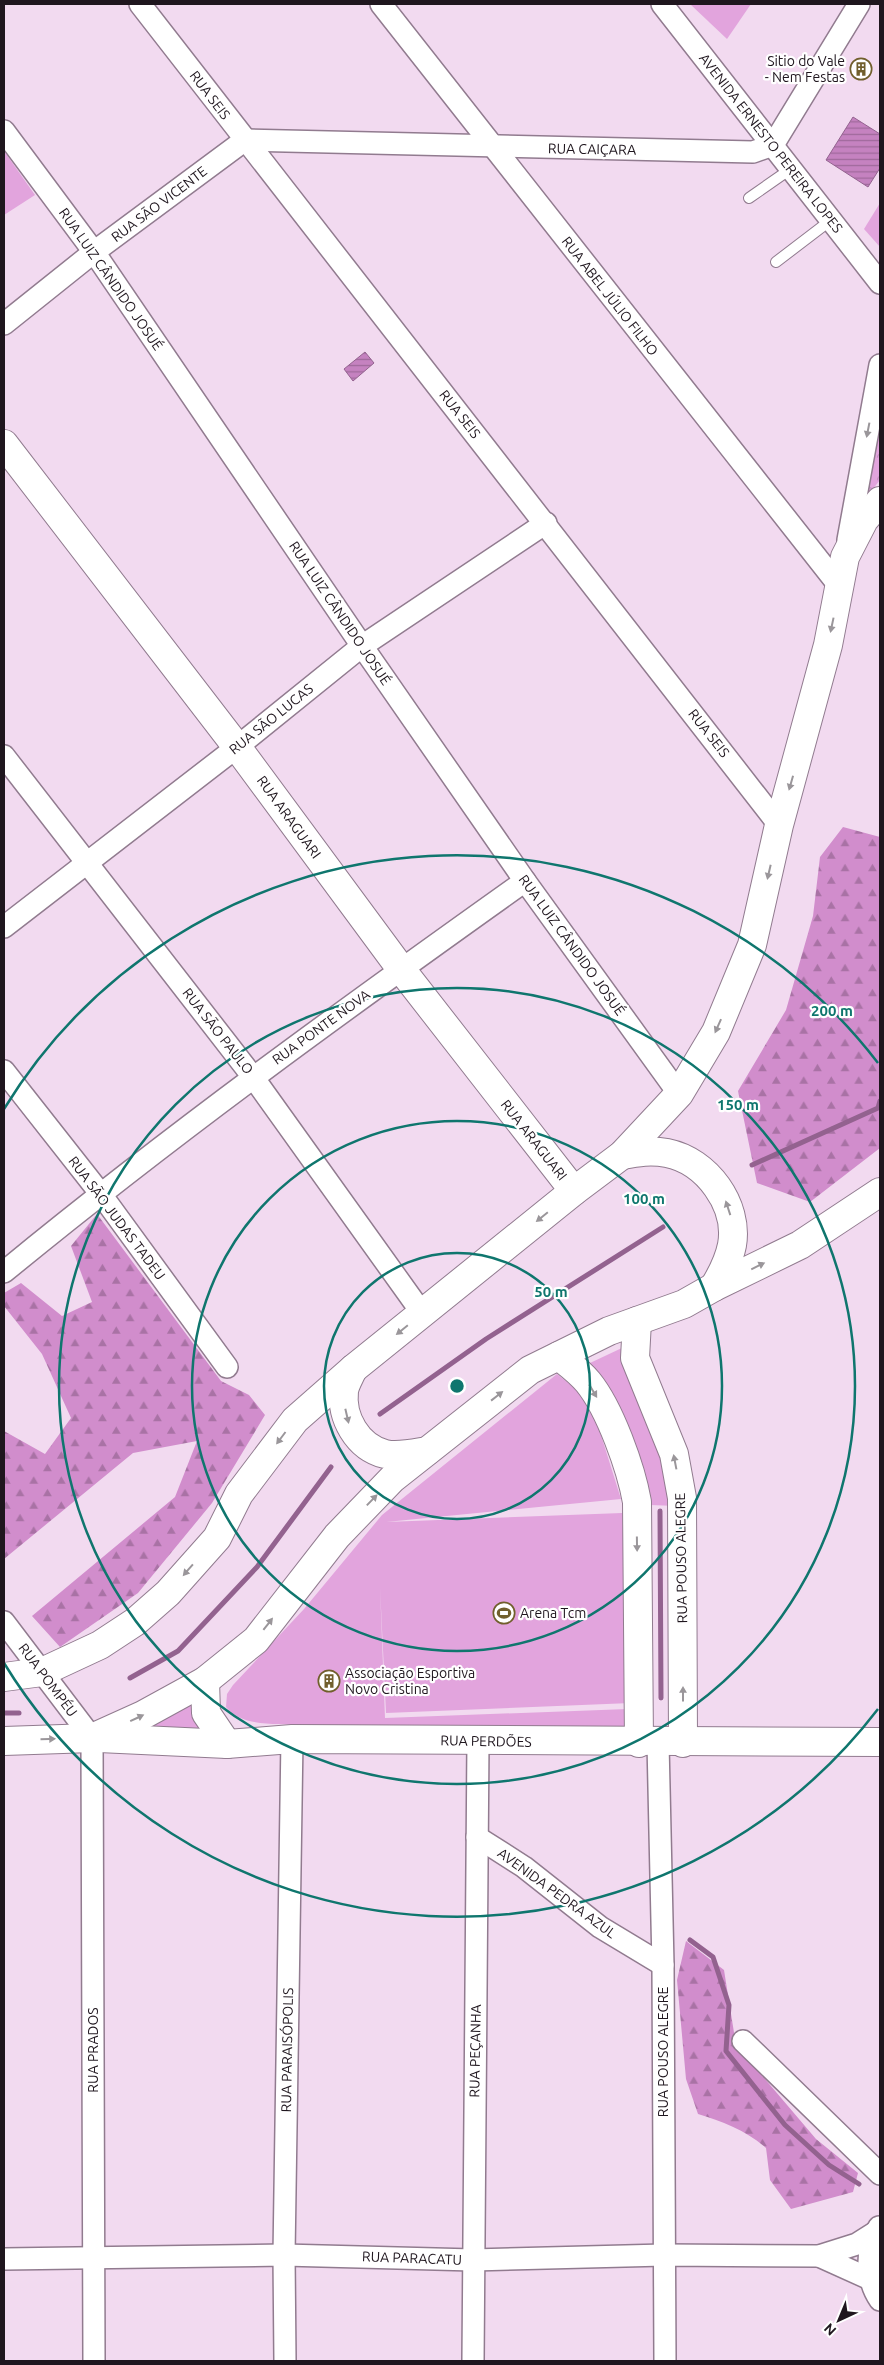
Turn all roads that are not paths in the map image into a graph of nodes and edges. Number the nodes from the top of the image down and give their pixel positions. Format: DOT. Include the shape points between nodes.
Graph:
graph roads {
  1 [pos="140,4"];
  2 [pos="380,4"];
  3 [pos="662,4"];
  4 [pos="860,4"];
  5 [pos="4,130"];
  6 [pos="244,140"];
  7 [pos="773,145"];
  8 [pos="491,146"];
  9 [pos="792,168"];
  10 [pos="749,198"];
  11 [pos="831,220"];
  12 [pos="94,252"];
  13 [pos="776,262"];
  14 [pos="880,283"];
  15 [pos="4,324"];
  16 [pos="880,365"];
  17 [pos="4,444"];
  18 [pos="880,501"];
  19 [pos="546,523"];
  20 [pos="845,557"];
  21 [pos="840,587"];
  22 [pos="362,646"];
  23 [pos="237,746"];
  24 [pos="4,756"];
  25 [pos="779,825"];
  26 [pos="85,862"];
  27 [pos="526,881"];
  28 [pos="4,927"];
  29 [pos="401,969"];
  30 [pos="4,1071"];
  31 [pos="254,1077"];
  32 [pos="679,1094"];
  33 [pos="622,1155"];
  34 [pos="574,1191"];
  35 [pos="880,1192"];
  36 [pos="100,1193"];
  37 [pos="4,1272"];
  38 [pos="714,1287"];
  39 [pos="422,1313"];
  40 [pos="636,1321"];
  41 [pos="560,1356"];
  42 [pos="227,1367"];
  43 [pos="353,1369"];
  44 [pos="428,1451"];
  45 [pos="4,1622"];
  46 [pos="42,1672"];
  47 [pos="4,1677"];
  48 [pos="205,1681"];
  49 [pos="92,1738"];
  50 [pos="292,1739"];
  51 [pos="4,1741"];
  52 [pos="478,1741"];
  53 [pos="880,1742"];
  54 [pos="660,1743"];
  55 [pos="226,1744"];
  56 [pos="477,1837"];
  57 [pos="662,1965"];
  58 [pos="743,2041"];
  59 [pos="880,2174"];
  60 [pos="878,2228"];
  61 [pos="284,2255"];
  62 [pos="664,2255"];
  63 [pos="819,2256"];
  64 [pos="94,2258"];
  65 [pos="4,2259"];
  66 [pos="473,2260"];
  67 [pos="870,2279"];
  68 [pos="880,2300"];
  69 [pos="94,2361"];
  70 [pos="285,2361"];
  71 [pos="473,2361"];
  72 [pos="665,2361"];
  1 -- 6 [label="street, RUA SEIS"];
  2 -- 8 [label="street, RUA ABEL JÚLIO FILHO"];
  3 -- 7 [label="street, AVENIDA ERNESTO PEREIRA LOPES"];
  4 -- 7 [label="street"];
  5 -- 12 [label="street, RUA LUIZ CÂNDIDO JOSUÉ"];
  6 -- 8 [label="street, RUA CAIÇARA"];
  6 -- 12 [label="street, RUA SÃO VICENTE"];
  6 -- 19 [label="street, RUA SEIS"];
  7 -- 8 [label="street, RUA CAIÇARA" via="753,152"];
  7 -- 9 [label="street, AVENIDA ERNESTO PEREIRA LOPES"];
  8 -- 21 [label="street, RUA ABEL JÚLIO FILHO"];
  9 -- 10 [label="lane"];
  9 -- 11 [label="street, AVENIDA ERNESTO PEREIRA LOPES"];
  11 -- 13 [label="lane"];
  11 -- 14 [label="street, AVENIDA ERNESTO PEREIRA LOPES"];
  12 -- 15 [label="street, RUA SÃO VICENTE"];
  12 -- 22 [label="street, RUA LUIZ CÂNDIDO JOSUÉ"];
  16 -- 20 [label="street, one-way"];
  17 -- 23 [label="main road, RUA ARAGUARI"];
  18 -- 20 [label="main road" via="864,520"];
  19 -- 22 [label="street, RUA SÃO LUCAS"];
  19 -- 25 [label="street, RUA SEIS"];
  20 -- 21 [label="main road"];
  21 -- 25 [label="main road, one-way" via="824,662"];
  22 -- 23 [label="street, RUA SÃO LUCAS"];
  22 -- 27 [label="street, RUA LUIZ CÂNDIDO JOSUÉ"];
  23 -- 26 [label="street, RUA SÃO LUCAS"];
  23 -- 29 [label="main road, RUA ARAGUARI"];
  24 -- 26 [label="street, RUA SÃO PAULO"];
  25 -- 32 [label="main road, one-way" via="752,946 716,1032"];
  26 -- 28 [label="street, RUA SÃO LUCAS"];
  26 -- 31 [label="street, RUA SÃO PAULO"];
  27 -- 29 [label="street, RUA PONTE NOVA"];
  27 -- 32 [label="street, RUA LUIZ CÂNDIDO JOSUÉ"];
  29 -- 31 [label="street, RUA PONTE NOVA"];
  29 -- 34 [label="main road, RUA ARAGUARI"];
  30 -- 36 [label="street, RUA SÃO JUDAS TADEU"];
  31 -- 36 [label="street, RUA PONTE NOVA"];
  31 -- 39 [label="street, RUA SÃO PAULO"];
  32 -- 33 [label="main road"];
  33 -- 34 [label="main road"];
  38 -- 33 [label="main road, one-way" via="726,1267 732,1244 732,1220 724,1197 710,1177 692,1162 669,1153 645,1150"];
  34 -- 39 [label="main road, one-way"];
  38 -- 35 [label="main road, one-way" via="800,1245"];
  36 -- 37 [label="street, RUA PONTE NOVA"];
  36 -- 42 [label="street, RUA SÃO JUDAS TADEU"];
  38 -- 40 [label="main road" via="684,1304"];
  39 -- 43 [label="main road, one-way"];
  40 -- 41 [label="main road"];
  54 -- 40 [label="main road, RUA POUSO ALEGRE, one-way" via="682,1498 674,1454 634,1358"];
  44 -- 41 [label="main road, one-way" via="530,1370"];
  41 -- 54 [label="main road, RUA POUSO ALEGRE, one-way" via="588,1382 606,1412 633,1480"];
  43 -- 44 [label="main road, one-way" via="344,1391 345,1413 350,1428 385,1454"];
  43 -- 46 [label="main road, one-way" via="295,1420 239,1494 217,1538 168,1593 135,1622 100,1645"];
  48 -- 44 [label="main road, one-way" via="256,1640 337,1536 392,1479"];
  45 -- 46 [label="street, RUA POMPÉU"];
  46 -- 47 [label="main road"];
  46 -- 49 [label="street, RUA POMPÉU"];
  49 -- 48 [label="main road, one-way"];
  48 -- 55 [label="main road" via="206,1713"];
  51 -- 49 [label="main road, RUA PERDÕES, one-way"];
  49 -- 55 [label="main road, RUA PERDÕES"];
  49 -- 64 [label="street, RUA PRADOS"];
  50 -- 52 [label="main road, RUA PERDÕES"];
  50 -- 55 [label="main road, RUA PERDÕES"];
  50 -- 61 [label="street, RUA PARAISÓPOLIS"];
  52 -- 54 [label="main road, RUA PERDÕES"];
  52 -- 56 [label="street, RUA PEÇANHA"];
  53 -- 54 [label="main road, RUA PERDÕES"];
  54 -- 57 [label="street, RUA POUSO ALEGRE"];
  56 -- 57 [label="street, AVENIDA PEDRA AZUL" via="524,1867 600,1927"];
  56 -- 66 [label="street, RUA PEÇANHA"];
  57 -- 62 [label="street, RUA POUSO ALEGRE"];
  58 -- 59 [label="street"];
  60 -- 63 [label="street, RUA PARACATU" via="857,2244"];
  60 -- 67 [label="street" via="869,2255"];
  61 -- 64 [label="street, RUA PARACATU"];
  61 -- 66 [label="street, RUA PARACATU"];
  61 -- 70 [label="street, RUA PARAISÓPOLIS"];
  62 -- 63 [label="street, RUA PARACATU"];
  62 -- 66 [label="street, RUA PARACATU"];
  62 -- 72 [label="street, RUA POUSO ALEGRE"];
  63 -- 67 [label="street, RUA PARACATU"];
  64 -- 65 [label="street, RUA PARACATU"];
  64 -- 69 [label="street, RUA PRADOS"];
  66 -- 71 [label="street, RUA PEÇANHA"];
  67 -- 68 [label="street"];
}
